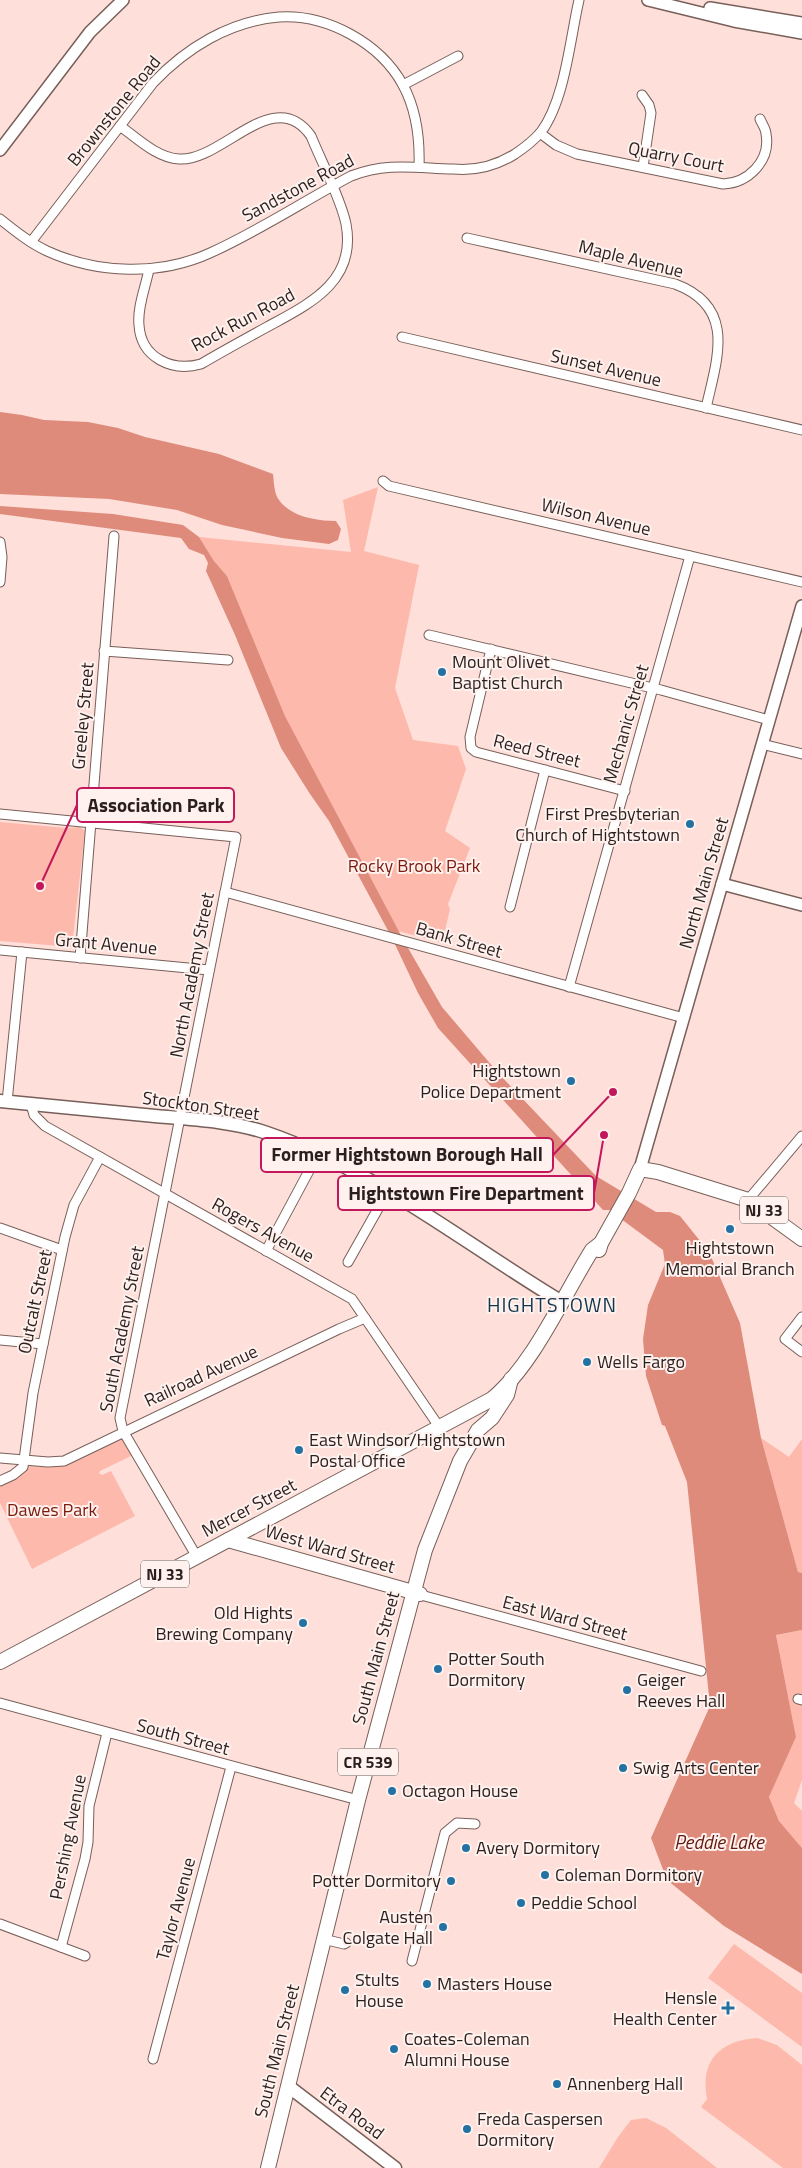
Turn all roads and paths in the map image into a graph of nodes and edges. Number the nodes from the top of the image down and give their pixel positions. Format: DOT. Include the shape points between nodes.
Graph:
graph roads {
  1 [pos="123,0"];
  2 [pos="579,0"];
  3 [pos="648,0"];
  4 [pos="661,0"];
  5 [pos="802,23"];
  6 [pos="802,33"];
  7 [pos="458,56"];
  8 [pos="403,85"];
  9 [pos="642,95"];
  10 [pos="760,119"];
  11 [pos="120,126"];
  12 [pos="540,133"];
  13 [pos="0,150"];
  14 [pos="419,167"];
  15 [pos="642,167"];
  16 [pos="332,186"];
  17 [pos="0,219"];
  18 [pos="467,238"];
  19 [pos="31,242"];
  20 [pos="149,269"];
  21 [pos="402,337"];
  22 [pos="706,408"];
  23 [pos="802,430"];
  24 [pos="383,481"];
  25 [pos="114,536"];
  26 [pos="0,542"];
  27 [pos="690,556"];
  28 [pos="0,582"];
  29 [pos="802,582"];
  30 [pos="802,606"];
  31 [pos="800,623"];
  32 [pos="429,635"];
  33 [pos="491,649"];
  34 [pos="104,651"];
  35 [pos="228,660"];
  36 [pos="654,688"];
  37 [pos="768,720"];
  38 [pos="762,744"];
  39 [pos="802,754"];
  40 [pos="545,770"];
  41 [pos="625,791"];
  42 [pos="0,814"];
  43 [pos="91,822"];
  44 [pos="722,884"];
  45 [pos="225,892"];
  46 [pos="802,905"];
  47 [pos="510,907"];
  48 [pos="0,950"];
  49 [pos="22,952"];
  50 [pos="80,958"];
  51 [pos="209,970"];
  52 [pos="569,987"];
  53 [pos="684,1018"];
  54 [pos="4,1102"];
  55 [pos="31,1104"];
  56 [pos="180,1118"];
  57 [pos="802,1136"];
  58 [pos="318,1154"];
  59 [pos="100,1157"];
  60 [pos="640,1169"];
  61 [pos="658,1172"];
  62 [pos="388,1191"];
  63 [pos="629,1193"];
  64 [pos="165,1194"];
  65 [pos="748,1200"];
  66 [pos="0,1228"];
  67 [pos="802,1238"];
  68 [pos="62,1250"];
  69 [pos="266,1251"];
  70 [pos="348,1262"];
  71 [pos="562,1302"];
  72 [pos="802,1316"];
  73 [pos="365,1318"];
  74 [pos="0,1340"];
  75 [pos="43,1344"];
  76 [pos="802,1352"];
  77 [pos="511,1379"];
  78 [pos="440,1428"];
  79 [pos="123,1431"];
  80 [pos="0,1458"];
  81 [pos="25,1460"];
  82 [pos="0,1481"];
  83 [pos="228,1540"];
  84 [pos="197,1557"];
  85 [pos="417,1593"];
  86 [pos="0,1662"];
  87 [pos="701,1671"];
  88 [pos="0,1703"];
  89 [pos="107,1734"];
  90 [pos="231,1767"];
  91 [pos="358,1800"];
  92 [pos="475,1824"];
  93 [pos="0,1924"];
  94 [pos="61,1947"];
  95 [pos="85,1956"];
  96 [pos="412,1961"];
  97 [pos="153,2060"];
  98 [pos="288,2086"];
  99 [pos="268,2168"];
  100 [pos="395,2168"];
  1 -- 13 [label="street" via="90,32"];
  2 -- 12 [label="street, Sandstone Road" via="559,94"];
  3 -- 6 [label="street" via="734,21"];
  4 -- 5 [label="street"];
  7 -- 8 [label="street"];
  8 -- 11 [label="street, Brownstone Road" via="375,52 344,31 314,20 278,17 236,27 182,55 153,83"];
  8 -- 14 [label="street, Brownstone Road" via="417,124"];
  9 -- 15 [label="street" via="651,114"];
  10 -- 15 [label="street, Quarry Court" via="766,133 762,158 754,171 741,181 723,184"];
  11 -- 16 [label="street, Rock Run Road" via="163,155 180,160 200,154 266,119 292,119 311,136"];
  11 -- 19 [label="street, Brownstone Road"];
  12 -- 14 [label="street, Sandstone Road" via="521,149 492,165 465,170"];
  12 -- 15 [label="street, Quarry Court" via="566,150"];
  14 -- 16 [label="street, Sandstone Road" via="375,168"];
  16 -- 20 [label="street, Sandstone Road" via="209,254"];
  16 -- 20 [label="street, Rock Run Road" via="346,224 347,237 343,263 330,286 313,301 201,364 172,366 154,356 140,336 139,318"];
  17 -- 19 [label="street, Sandstone Road"];
  18 -- 22 [label="street, Maple Avenue" via="676,284 695,294 704,302 718,331 719,342"];
  19 -- 20 [label="street, Sandstone Road" via="61,257 88,265"];
  21 -- 22 [label="street, Sunset Avenue"];
  22 -- 23 [label="street, Sunset Avenue"];
  24 -- 27 [label="street, Wilson Avenue" via="389,486"];
  25 -- 34 [label="street, Greeley Street"];
  26 -- 28 [label="street"];
  27 -- 29 [label="street, Wilson Avenue"];
  27 -- 36 [label="street, Mechanic Street"];
  30 -- 31 [label="street, North Main Street"];
  31 -- 37 [label="street, North Main Street"];
  32 -- 33 [label="street"];
  33 -- 36 [label="street"];
  33 -- 40 [label="street, Reed Street" via="470,737 471,748"];
  34 -- 35 [label="street"];
  34 -- 43 [label="street, Greeley Street"];
  36 -- 37 [label="street"];
  36 -- 41 [label="street, Mechanic Street"];
  37 -- 38 [label="street, North Main Street"];
  38 -- 39 [label="street"];
  38 -- 44 [label="street, North Main Street"];
  40 -- 41 [label="street, Reed Street"];
  40 -- 47 [label="street"];
  41 -- 52 [label="street, Mechanic Street"];
  42 -- 43 [label="street"];
  43 -- 45 [label="street, North Academy Street" via="236,837"];
  43 -- 50 [label="street, Greeley Street"];
  44 -- 46 [label="street"];
  44 -- 53 [label="street, North Main Street"];
  45 -- 51 [label="street, North Academy Street"];
  45 -- 52 [label="street, Bank Street"];
  48 -- 49 [label="street, Grant Avenue"];
  49 -- 50 [label="street, Grant Avenue"];
  49 -- 54 [label="street"];
  50 -- 51 [label="street, Grant Avenue"];
  51 -- 56 [label="street, North Academy Street"];
  52 -- 53 [label="street, Bank Street"];
  53 -- 60 [label="street, North Main Street"];
  54 -- 55 [label="main road, Stockton Street"];
  55 -- 56 [label="main road, Stockton Street"];
  55 -- 59 [label="street, Rogers Avenue" via="34,1115 45,1126"];
  56 -- 58 [label="main road, Stockton Street" via="253,1129"];
  56 -- 64 [label="street, South Academy Street"];
  57 -- 65 [label="street"];
  58 -- 62 [label="main road, Stockton Street"];
  58 -- 69 [label="street"];
  59 -- 64 [label="street, Rogers Avenue"];
  59 -- 68 [label="street, Outcalt Street" via="74,1205"];
  60 -- 61 [label="main road, NJ 33"];
  60 -- 63 [label="main road, NJ 33"];
  61 -- 63 [label="main road"];
  61 -- 65 [label="main road, NJ 33"];
  62 -- 70 [label="street"];
  62 -- 71 [label="main road, Stockton Street"];
  63 -- 71 [label="main road, NJ 33"];
  64 -- 69 [label="street, Rogers Avenue"];
  64 -- 79 [label="street, South Academy Street" via="120,1418"];
  65 -- 67 [label="main road, NJ 33"];
  66 -- 68 [label="street"];
  68 -- 75 [label="street, Outcalt Street"];
  69 -- 73 [label="street, Rogers Avenue" via="352,1300"];
  71 -- 77 [label="main road, NJ 33"];
  72 -- 76 [label="street" via="785,1339"];
  73 -- 78 [label="street, Rogers Avenue"];
  73 -- 79 [label="street, Railroad Avenue"];
  74 -- 75 [label="street"];
  75 -- 81 [label="street, Outcalt Street"];
  77 -- 78 [label="main road, Mercer Street / NJ 33" via="492,1399"];
  77 -- 85 [label="main road, South Main Street / CR 539" via="507,1396 492,1418 478,1430 451,1480 425,1550"];
  78 -- 83 [label="main road, Mercer Street / NJ 33"];
  79 -- 81 [label="street, Railroad Avenue" via="64,1461"];
  79 -- 84 [label="street, South Academy Street"];
  80 -- 81 [label="street, Railroad Avenue"];
  81 -- 82 [label="street" via="18,1472"];
  83 -- 84 [label="main road, Mercer Street / NJ 33"];
  83 -- 85 [label="main road, West Ward Street"];
  84 -- 86 [label="main road, Mercer Street / NJ 33"];
  85 -- 87 [label="street, East Ward Street"];
  85 -- 91 [label="main road, South Main Street / CR 539"];
  88 -- 89 [label="street, South Street"];
  89 -- 90 [label="street, South Street"];
  89 -- 94 [label="street, Pershing Avenue" via="89,1806 88,1842"];
  90 -- 91 [label="street, South Street"];
  90 -- 97 [label="street, Taylor Avenue"];
  91 -- 98 [label="main road, South Main Street / CR 539"];
  92 -- 96 [label="street" via="457,1823 445,1832"];
  93 -- 94 [label="street"];
  94 -- 95 [label="street"];
  98 -- 99 [label="main road, South Main Street / CR 539"];
  98 -- 100 [label="main road, Etra Road"];
}
